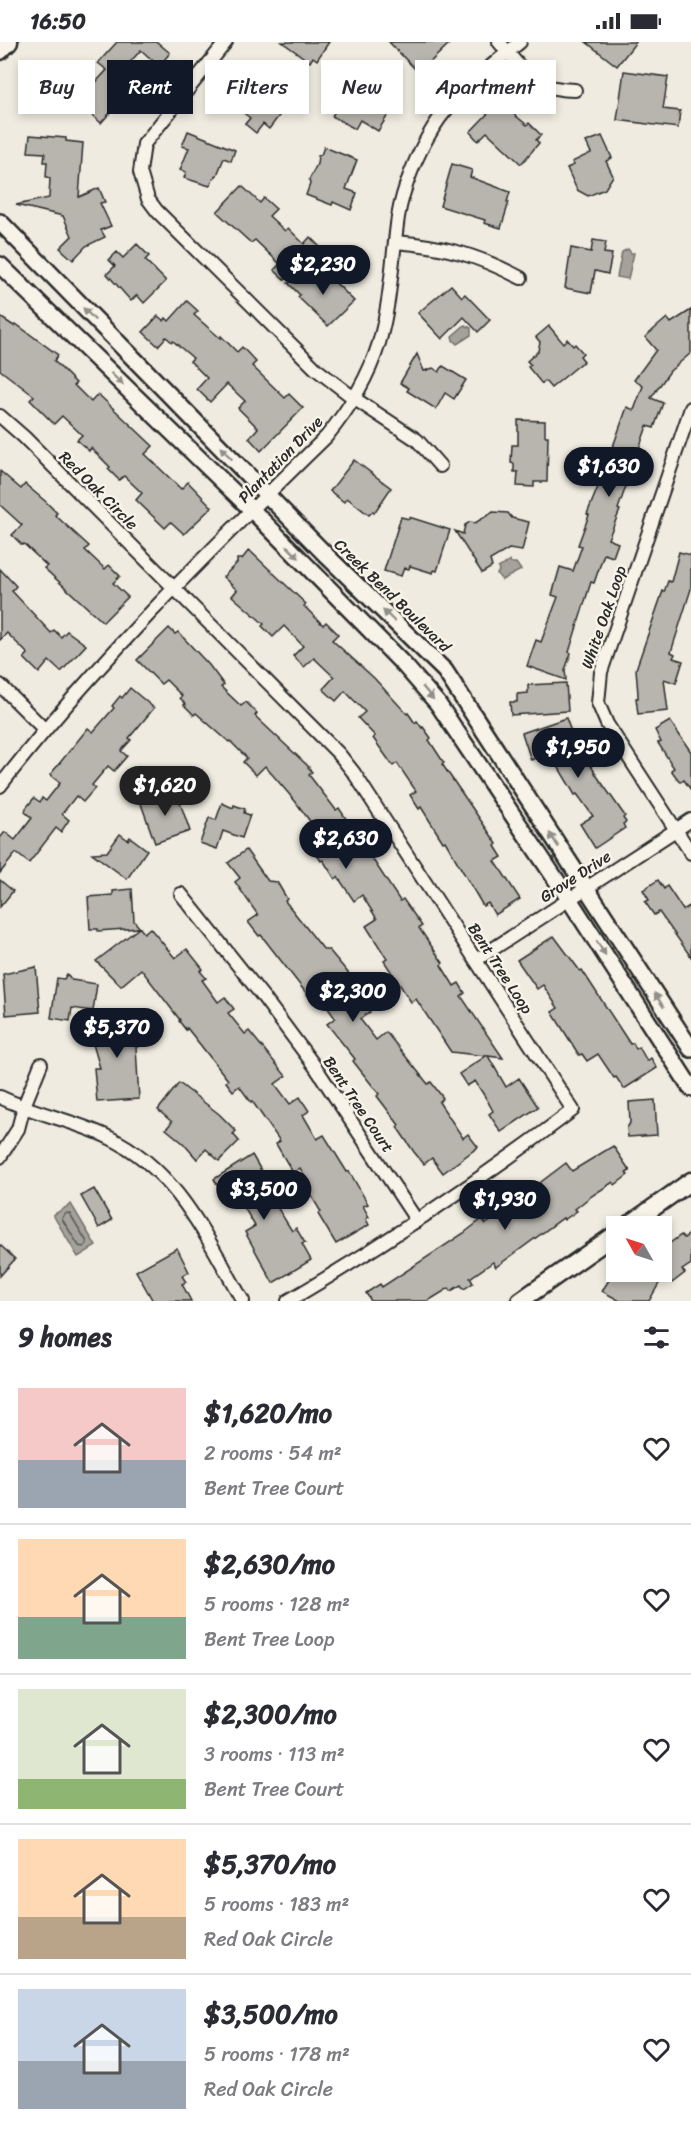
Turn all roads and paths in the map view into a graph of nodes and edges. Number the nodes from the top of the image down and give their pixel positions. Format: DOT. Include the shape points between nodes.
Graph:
graph roads {
  1 [pos="9,42"];
  2 [pos="226,42"];
  3 [pos="499,42"];
  4 [pos="520,42"];
  5 [pos="0,51"];
  6 [pos="508,52"];
  7 [pos="575,90"];
  8 [pos="0,222"];
  9 [pos="395,242"];
  10 [pos="0,265"];
  11 [pos="521,279"];
  12 [pos="355,399"];
  13 [pos="691,408"];
  14 [pos="0,416"];
  15 [pos="440,466"];
  16 [pos="267,495"];
  17 [pos="252,510"];
  18 [pos="174,588"];
  19 [pos="0,685"];
  20 [pos="45,730"];
  21 [pos="0,786"];
  22 [pos="691,820"];
  23 [pos="676,830"];
  24 [pos="691,853"];
  25 [pos="585,889"];
  26 [pos="181,894"];
  27 [pos="569,899"];
  28 [pos="476,960"];
  29 [pos="691,1049"];
  30 [pos="41,1064"];
  31 [pos="691,1088"];
  32 [pos="0,1097"];
  33 [pos="24,1106"];
  34 [pos="0,1157"];
  35 [pos="691,1181"];
  36 [pos="642,1216"];
  37 [pos="417,1221"];
  38 [pos="606,1241"];
  39 [pos="243,1301"];
  40 [pos="288,1301"];
  41 [pos="520,1301"];
  1 -- 5 [label="main road"];
  2 -- 12 [label="street" via="144,144 140,172 143,188 158,211 316,369"];
  3 -- 6 [label="street"];
  4 -- 6 [label="street, Plantation Drive"];
  6 -- 7 [label="street" via="534,81 558,90"];
  6 -- 9 [label="street, Plantation Drive" via="464,91 433,128 406,189"];
  16 -- 8 [label="street, Creek Bend Boulevard, one-way"];
  9 -- 11 [label="street" via="444,247 468,254"];
  9 -- 12 [label="street, Plantation Drive" via="379,342"];
  10 -- 17 [label="street, one-way"];
  12 -- 15 [label="street" via="417,440"];
  12 -- 16 [label="street, Plantation Drive" via="326,437"];
  13 -- 23 [label="street, White Oak Loop" via="601,672 598,703 607,724"];
  14 -- 18 [label="street, Red Oak Circle"];
  16 -- 17 [label="street, Plantation Drive"];
  25 -- 16 [label="street, Creek Bend Boulevard, one-way" via="445,670"];
  17 -- 18 [label="street, Plantation Drive"];
  17 -- 27 [label="street, one-way" via="438,704"];
  18 -- 20 [label="street, Plantation Drive"];
  18 -- 28 [label="street, Bent Tree Loop" via="339,754"];
  19 -- 20 [label="street"];
  20 -- 21 [label="street, Plantation Drive"];
  22 -- 23 [label="street, Grove Drive"];
  23 -- 24 [label="street, White Oak Loop"];
  23 -- 25 [label="street, Grove Drive"];
  25 -- 27 [label="street, Grove Drive"];
  29 -- 25 [label="street, Creek Bend Boulevard, one-way"];
  26 -- 37 [label="street, Bent Tree Court" via="316,1068"];
  27 -- 28 [label="street, Grove Drive"];
  27 -- 31 [label="street, one-way"];
  28 -- 37 [label="street, Bent Tree Loop" via="573,1110"];
  30 -- 33 [label="street"];
  32 -- 33 [label="street"];
  33 -- 34 [label="street" via="18,1129"];
  33 -- 39 [label="street" via="110,1138 158,1171 193,1214"];
  35 -- 36 [label="main road"];
  37 -- 40 [label="street, Bent Tree Loop"];
  38 -- 41 [label="main road"];
}
